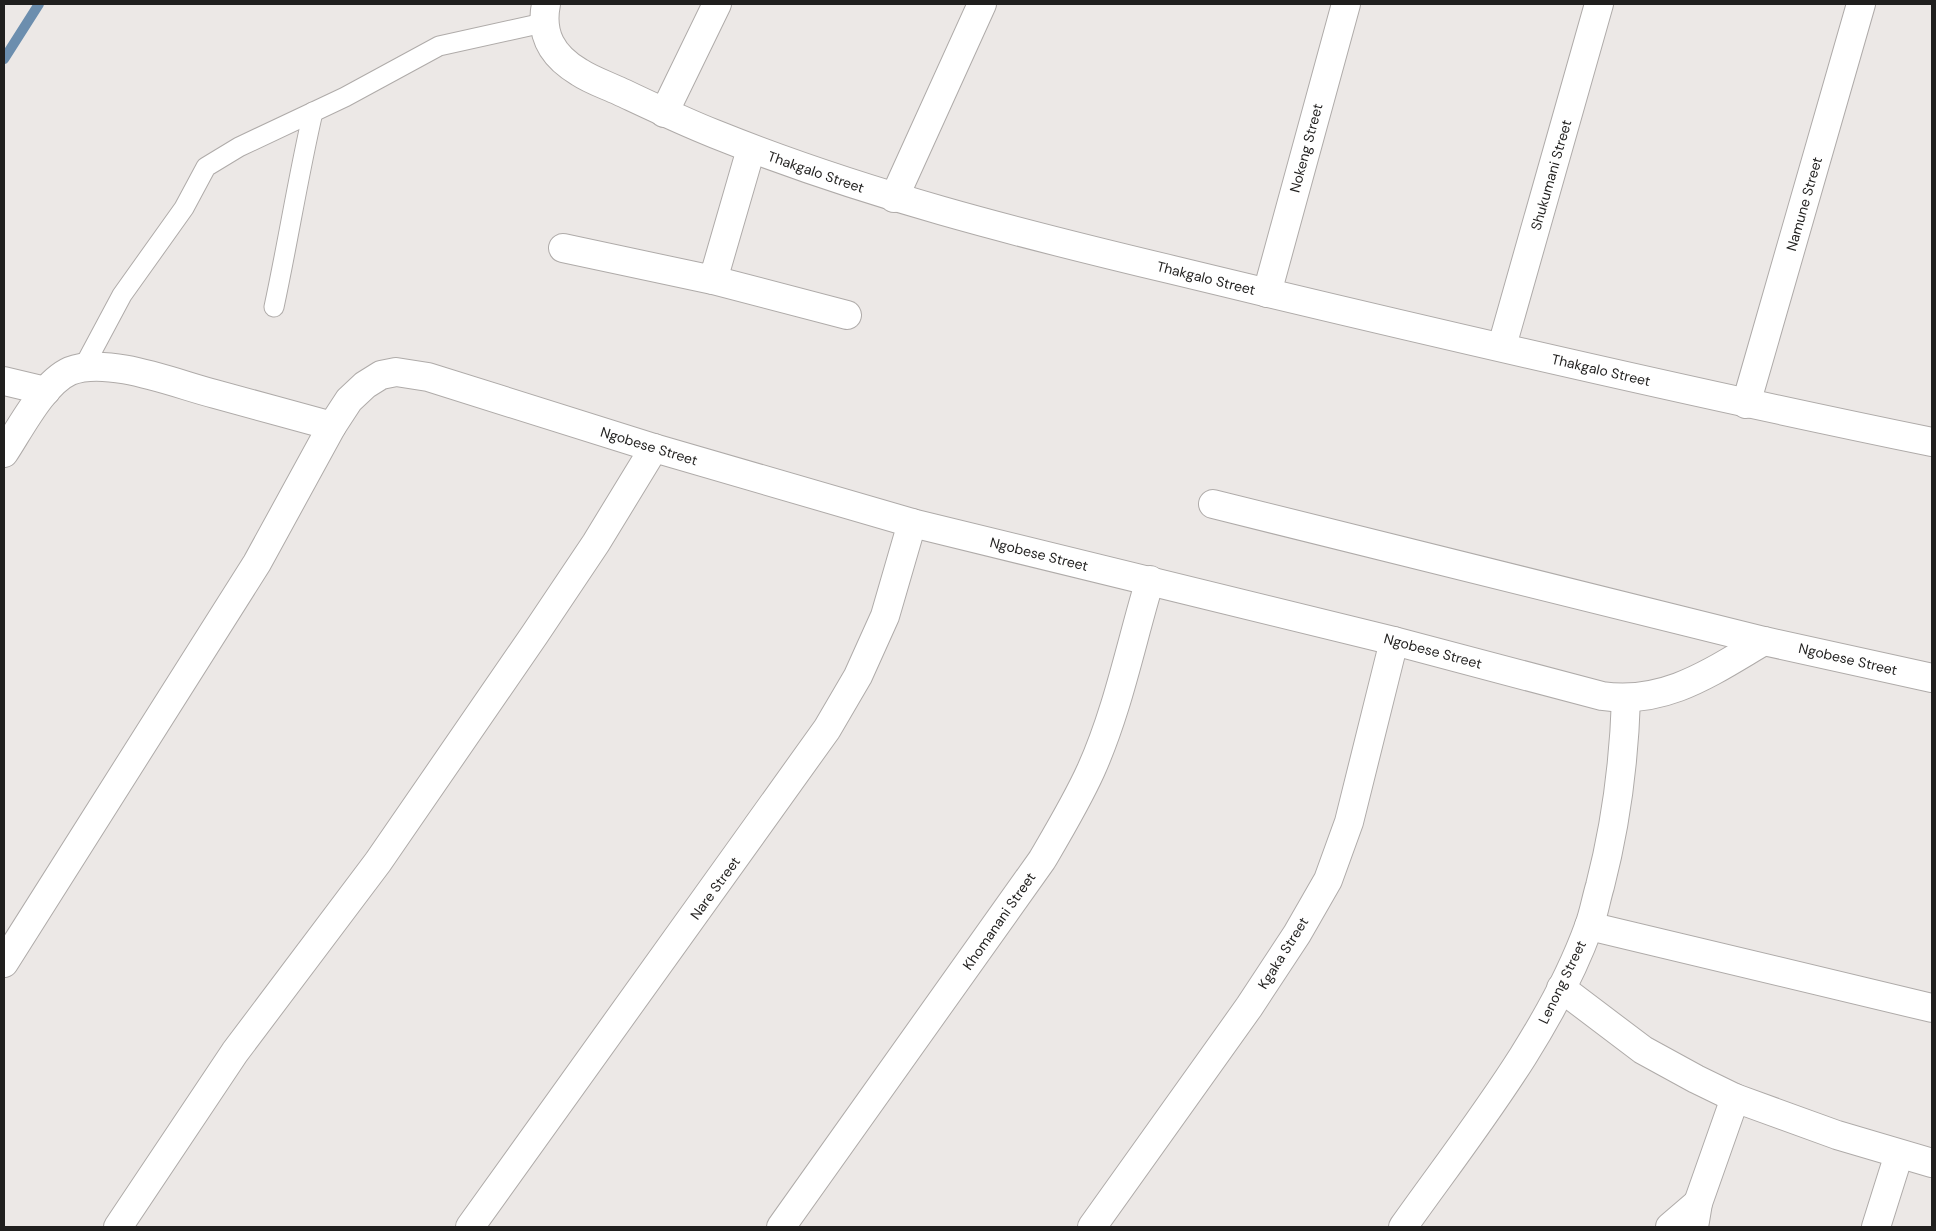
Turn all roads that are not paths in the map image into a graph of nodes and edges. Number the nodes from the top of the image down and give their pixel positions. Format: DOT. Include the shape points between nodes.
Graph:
graph roads {
  1 [pos="717,4"];
  2 [pos="982,4"];
  3 [pos="1346,4"];
  4 [pos="1599,4"];
  5 [pos="1861,4"];
  6 [pos="545,14"];
  7 [pos="313,112"];
  8 [pos="664,113"];
  9 [pos="751,149"];
  10 [pos="894,198"];
  11 [pos="563,248"];
  12 [pos="713,280"];
  13 [pos="1267,293"];
  14 [pos="274,307"];
  15 [pos="846,315"];
  16 [pos="1502,346"];
  17 [pos="83,368"];
  18 [pos="4,381"];
  19 [pos="46,391"];
  20 [pos="1746,404"];
  21 [pos="332,426"];
  22 [pos="1932,442"];
  23 [pos="654,448"];
  24 [pos="4,453"];
  25 [pos="1213,504"];
  26 [pos="912,523"];
  27 [pos="1150,580"];
  28 [pos="1394,641"];
  29 [pos="1764,641"];
  30 [pos="1932,678"];
  31 [pos="1626,699"];
  32 [pos="1589,926"];
  33 [pos="4,963"];
  34 [pos="1561,988"];
  35 [pos="1932,1008"];
  36 [pos="1735,1098"];
  37 [pos="1899,1154"];
  38 [pos="1932,1163"];
  39 [pos="1696,1215"];
  40 [pos="118,1227"];
  41 [pos="470,1227"];
  42 [pos="781,1227"];
  43 [pos="1092,1227"];
  44 [pos="1403,1227"];
  45 [pos="1670,1227"];
  46 [pos="1876,1227"];
  1 -- 8 [label="street"];
  2 -- 10 [label="street"];
  3 -- 13 [label="street, Nokeng Street"];
  4 -- 16 [label="street, Shukumani Street"];
  5 -- 20 [label="street, Namune Street"];
  6 -- 7 [label="lane" via="439,46"];
  6 -- 8 [label="street, Thakgalo Street" via="548,41 577,71"];
  7 -- 14 [label="lane"];
  7 -- 17 [label="lane" via="239,147 206,167 184,208 122,295"];
  8 -- 9 [label="street, Thakgalo Street"];
  9 -- 10 [label="street, Thakgalo Street" via="786,164"];
  9 -- 12 [label="street"];
  10 -- 13 [label="street, Thakgalo Street" via="993,227"];
  11 -- 12 [label="street"];
  12 -- 15 [label="street"];
  13 -- 16 [label="street, Thakgalo Street"];
  16 -- 20 [label="street, Thakgalo Street"];
  17 -- 19 [label="street" via="57,379"];
  17 -- 21 [label="street" via="133,372"];
  18 -- 19 [label="street"];
  19 -- 24 [label="street"];
  20 -- 22 [label="street, Thakgalo Street"];
  21 -- 23 [label="street, Ngobese Street" via="349,400 365,385 381,375 411,373"];
  21 -- 33 [label="street, Ngobese Street" via="257,563"];
  23 -- 26 [label="street, Ngobese Street"];
  23 -- 40 [label="street" via="530,642 378,862 235,1052"];
  25 -- 29 [label="street, Ngobese Street"];
  26 -- 27 [label="street, Ngobese Street"];
  26 -- 41 [label="street, Nare Street" via="885,616 858,676 827,729"];
  27 -- 28 [label="street, Ngobese Street"];
  27 -- 42 [label="street, Khomanani Street" via="1111,718 1091,770 1069,813 1042,860"];
  28 -- 31 [label="street, Ngobese Street" via="1569,688"];
  28 -- 43 [label="street, Kgaka Street" via="1349,822 1328,880 1249,1007"];
  29 -- 30 [label="street, Ngobese Street"];
  29 -- 31 [label="street, Ngobese Street" via="1690,683"];
  31 -- 32 [label="street, Lenong Street" via="1625,742 1613,836"];
  32 -- 34 [label="street, Lenong Street"];
  32 -- 35 [label="street"];
  34 -- 36 [label="street" via="1644,1050"];
  34 -- 44 [label="street, Lenong Street" via="1526,1051"];
  36 -- 37 [label="street"];
  36 -- 39 [label="street"];
  37 -- 38 [label="street"];
  37 -- 46 [label="street"];
  39 -- 45 [label="street"];
}
